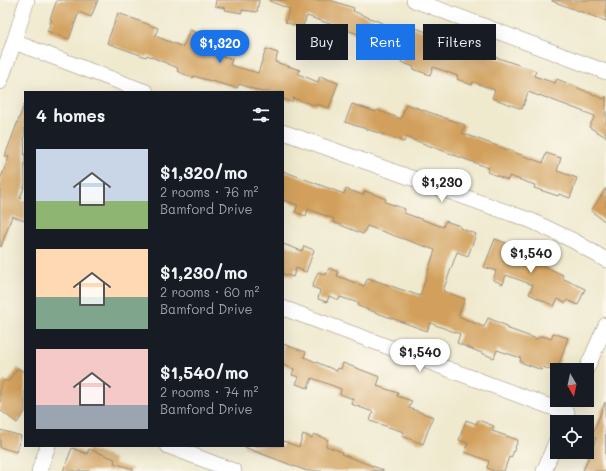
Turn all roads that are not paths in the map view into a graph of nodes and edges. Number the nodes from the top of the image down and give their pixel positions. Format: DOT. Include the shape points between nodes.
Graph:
graph roads {
  1 [pos="27,0"];
  2 [pos="414,0"];
  3 [pos="14,42"];
  4 [pos="606,72"];
  5 [pos="0,82"];
  6 [pos="143,91"];
  7 [pos="284,132"];
  8 [pos="606,260"];
  9 [pos="284,308"];
  10 [pos="606,324"];
  11 [pos="589,363"];
  12 [pos="568,412"];
  13 [pos="48,447"];
  14 [pos="171,447"];
  15 [pos="550,456"];
  16 [pos="39,471"];
  17 [pos="234,471"];
  18 [pos="544,471"];
  1 -- 3 [label="street"];
  2 -- 4 [label="street"];
  3 -- 5 [label="street"];
  3 -- 6 [label="street"];
  7 -- 8 [label="street" via="532,221"];
  9 -- 12 [label="street"];
  10 -- 11 [label="street"];
  13 -- 16 [label="street"];
  14 -- 17 [label="street"];
  15 -- 18 [label="street"];
}
